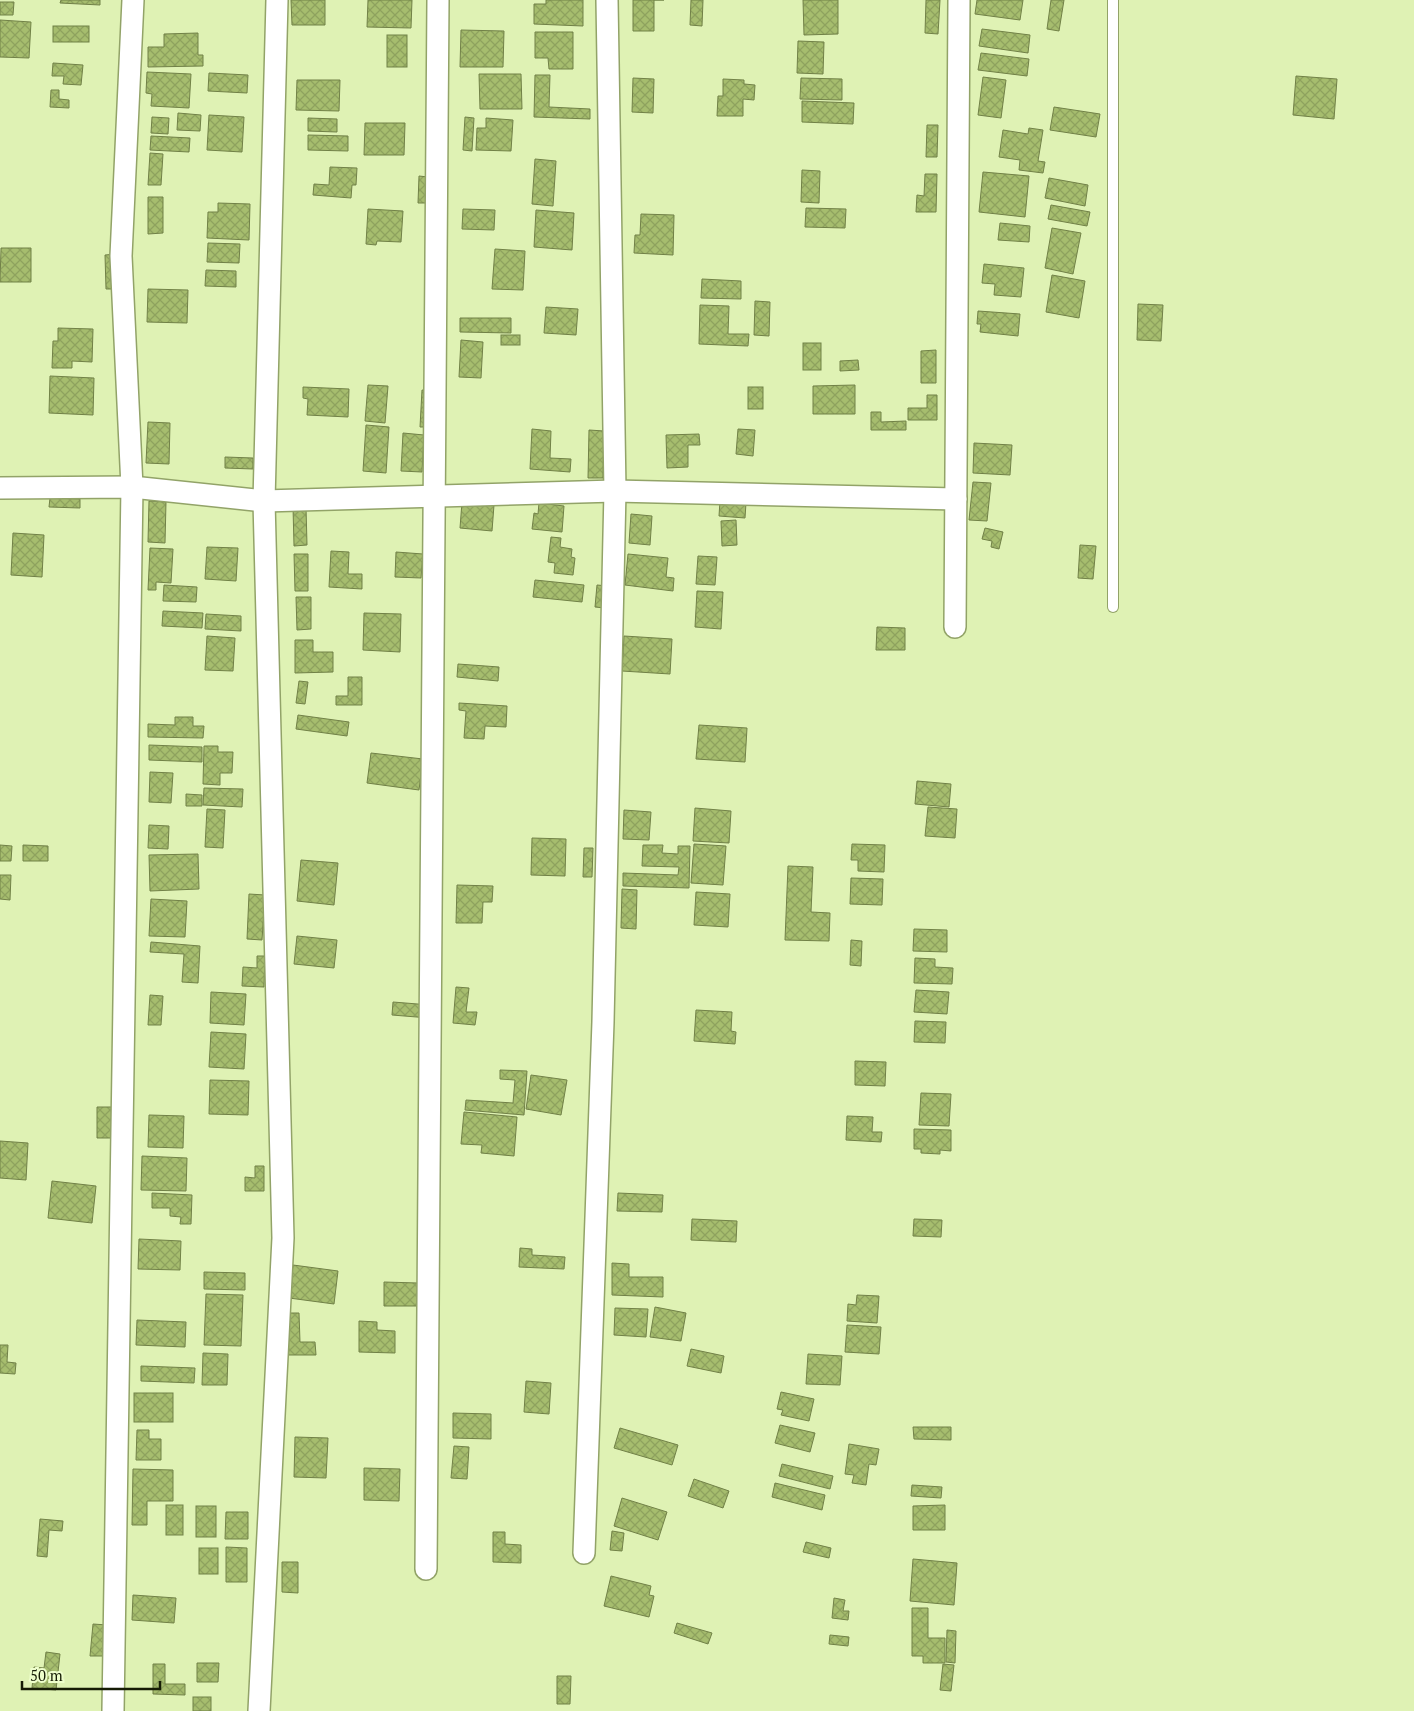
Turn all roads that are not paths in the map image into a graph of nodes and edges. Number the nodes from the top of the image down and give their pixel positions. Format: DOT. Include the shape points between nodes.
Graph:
graph roads {
  1 [pos="133,0"];
  2 [pos="277,0"];
  3 [pos="438,0"];
  4 [pos="607,0"];
  5 [pos="959,0"];
  6 [pos="1113,0"];
  7 [pos="132,487"];
  8 [pos="0,488"];
  9 [pos="615,491"];
  10 [pos="434,496"];
  11 [pos="956,499"];
  12 [pos="264,501"];
  13 [pos="1113,607"];
  14 [pos="955,627"];
  15 [pos="584,1553"];
  16 [pos="426,1569"];
  17 [pos="112,1711"];
  18 [pos="259,1711"];
  1 -- 7 [label="street" via="122,256"];
  2 -- 12 [label="street"];
  3 -- 10 [label="street"];
  4 -- 9 [label="street"];
  5 -- 11 [label="street"];
  6 -- 13 [label="lane"];
  7 -- 8 [label="street"];
  7 -- 12 [label="street"];
  7 -- 17 [label="street"];
  9 -- 10 [label="street"];
  9 -- 11 [label="street"];
  9 -- 15 [label="street" via="603,1022"];
  10 -- 12 [label="street"];
  10 -- 16 [label="street"];
  11 -- 14 [label="street"];
  12 -- 18 [label="street" via="283,1238"];
}
